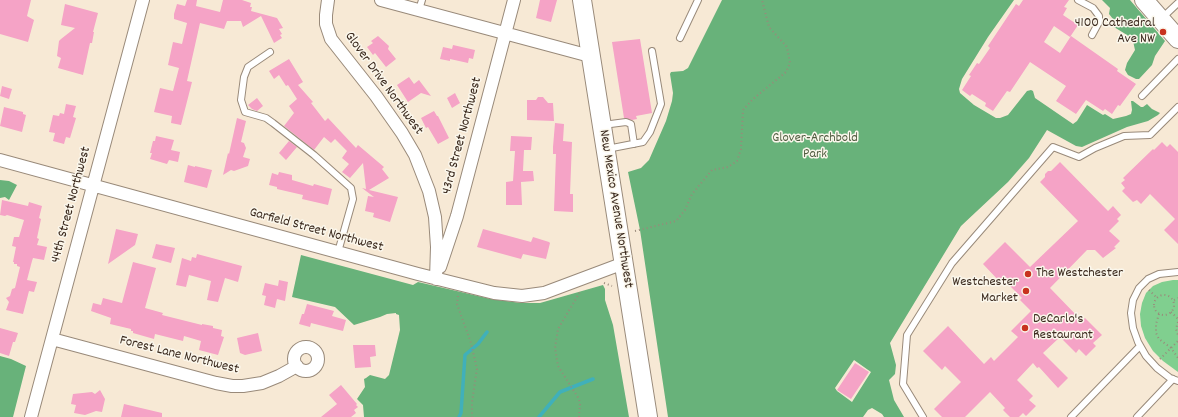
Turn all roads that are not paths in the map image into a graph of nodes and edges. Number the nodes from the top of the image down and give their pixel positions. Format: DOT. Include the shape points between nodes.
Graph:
graph roads {
  1 [pos="143,0"];
  2 [pos="328,0"];
  3 [pos="381,0"];
  4 [pos="514,0"];
  5 [pos="582,0"];
  6 [pos="698,0"];
  7 [pos="1078,0"];
  8 [pos="1148,2"];
  9 [pos="1178,3"];
  10 [pos="421,5"];
  11 [pos="1161,19"];
  12 [pos="505,33"];
  13 [pos="1092,35"];
  14 [pos="680,38"];
  15 [pos="1178,39"];
  16 [pos="652,51"];
  17 [pos="270,52"];
  18 [pos="590,56"];
  19 [pos="1178,59"];
  20 [pos="1142,96"];
  21 [pos="1178,107"];
  22 [pos="602,126"];
  23 [pos="634,144"];
  24 [pos="606,150"];
  25 [pos="0,160"];
  26 [pos="93,186"];
  27 [pos="338,252"];
  28 [pos="624,263"];
  29 [pos="1178,272"];
  30 [pos="436,279"];
  31 [pos="52,339"];
  32 [pos="1140,346"];
  33 [pos="296,366"];
  34 [pos="1176,380"];
  35 [pos="31,417"];
  36 [pos="648,417"];
  37 [pos="923,417"];
  38 [pos="1071,417"];
  39 [pos="1137,417"];
  1 -- 26 [label="street, 44th Street Northwest"];
  2 -- 30 [label="street, Glover Drive Northwest" via="326,24 331,39 402,133 415,155 429,191 437,247"];
  3 -- 10 [label="street"];
  4 -- 12 [label="street, 43rd Street Northwest"];
  5 -- 18 [label="street, New Mexico Avenue Northwest"];
  6 -- 14 [label="lane"];
  7 -- 13 [label="lane" via="1093,8 1099,16 1099,22"];
  8 -- 11 [label="street"];
  9 -- 11 [label="lane"];
  10 -- 12 [label="street"];
  11 -- 15 [label="street"];
  12 -- 18 [label="street"];
  12 -- 30 [label="street, 43rd Street Northwest" via="457,216"];
  16 -- 23 [label="lane" via="661,104 650,132 643,142"];
  17 -- 27 [label="lane" via="248,67 241,100 245,112 266,118 273,123 351,188 353,199"];
  18 -- 22 [label="street, New Mexico Avenue Northwest"];
  19 -- 20 [label="lane"];
  21 -- 37 [label="lane" via="1150,136 1124,136 1079,157 1053,147 952,263 907,335 903,384"];
  22 -- 23 [label="lane" via="626,122 631,124"];
  22 -- 24 [label="street, New Mexico Avenue Northwest"];
  23 -- 24 [label="lane"];
  24 -- 28 [label="street, New Mexico Avenue Northwest"];
  25 -- 26 [label="street, Garfield Street Northwest"];
  26 -- 27 [label="street, Garfield Street Northwest"];
  26 -- 31 [label="street, 44th Street Northwest"];
  27 -- 30 [label="street, Garfield Street Northwest"];
  28 -- 30 [label="street, Garfield Street Northwest" via="532,295 494,293"];
  28 -- 36 [label="street, New Mexico Avenue Northwest"];
  29 -- 32 [label="lane" via="1159,274 1148,279 1139,288 1133,300 1131,313 1132,328"];
  31 -- 33 [label="street, Forest Lane Northwest" via="232,386 262,383"];
  31 -- 35 [label="street, 44th Street Northwest"];
  32 -- 34 [label="lane" via="1157,368"];
  32 -- 38 [label="lane"];
  34 -- 39 [label="lane"];
}
